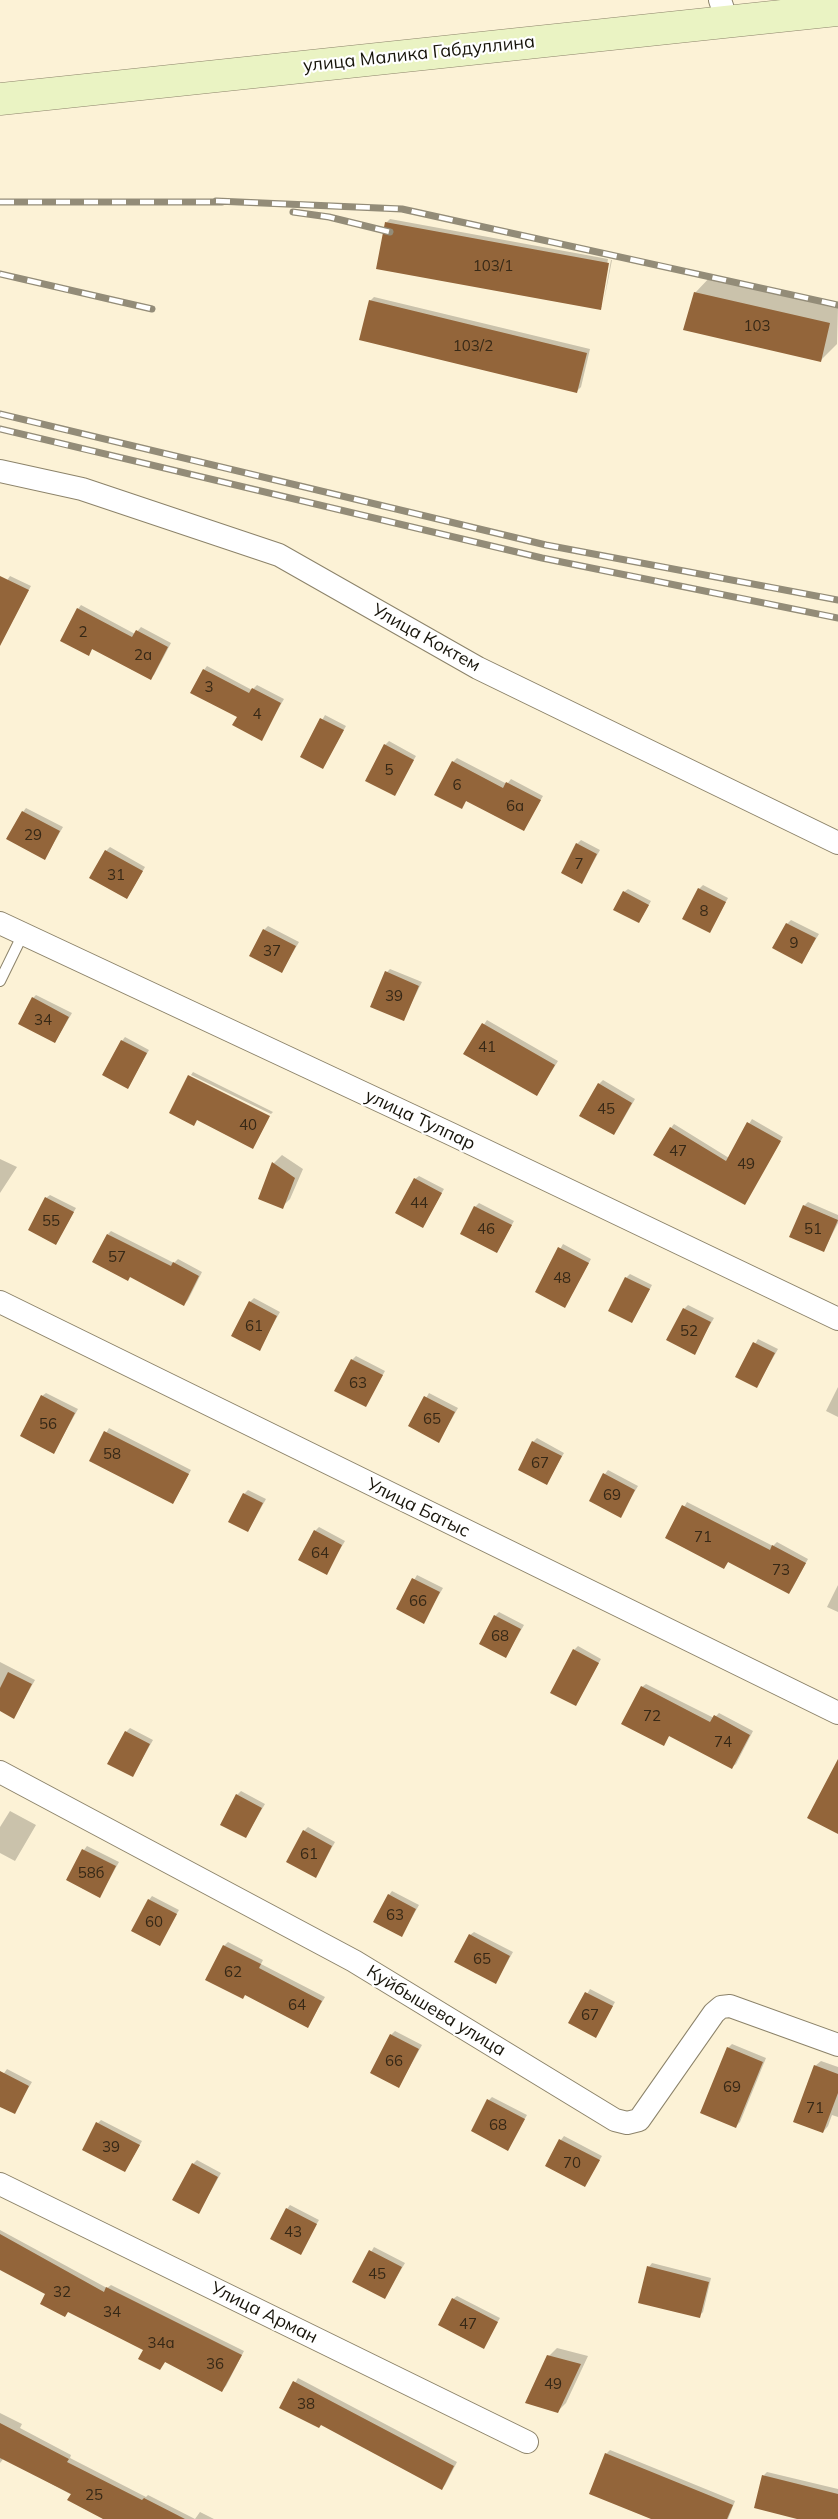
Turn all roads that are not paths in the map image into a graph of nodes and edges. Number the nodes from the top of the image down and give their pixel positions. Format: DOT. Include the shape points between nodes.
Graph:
graph roads {
  1 [pos="838,10"];
  2 [pos="724,11"];
  3 [pos="0,99"];
  4 [pos="0,471"];
  5 [pos="838,843"];
  6 [pos="0,923"];
  7 [pos="23,934"];
  8 [pos="0,981"];
  9 [pos="0,1302"];
  10 [pos="838,1319"];
  11 [pos="838,1713"];
  12 [pos="0,1772"];
  13 [pos="838,2045"];
  14 [pos="0,2184"];
  15 [pos="527,2442"];
  1 -- 2 [label="main road, улица Малика Габдуллина"];
  2 -- 3 [label="main road, улица Малика Габдуллина"];
  4 -- 5 [label="street, Улица Коктем" via="82,489 279,555 478,668"];
  6 -- 7 [label="street, улица Тулпар"];
  7 -- 8 [label="lane"];
  7 -- 10 [label="street, улица Тулпар"];
  9 -- 11 [label="street, Улица Батыс"];
  12 -- 13 [label="street, Куйбышева улица" via="354,1961 615,2120 639,2120 721,2007 730,2006"];
  14 -- 15 [label="street, Улица Арман"];
}
